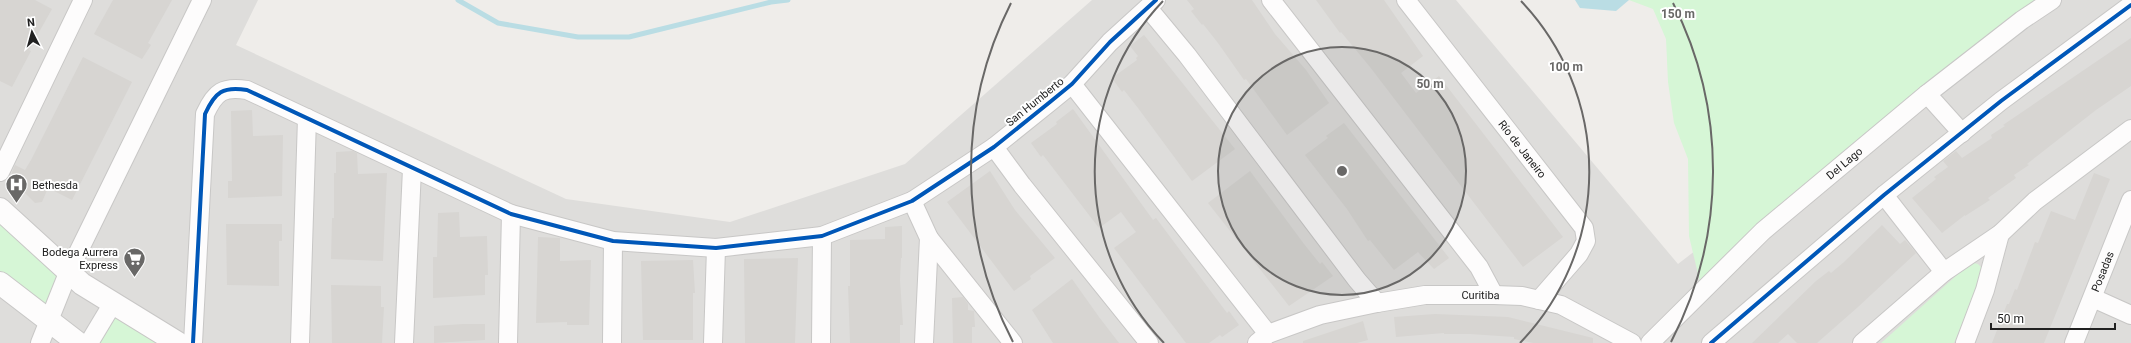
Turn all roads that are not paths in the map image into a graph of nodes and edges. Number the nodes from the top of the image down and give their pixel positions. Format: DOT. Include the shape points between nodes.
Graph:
graph roads {
  1 [pos="83,0"];
  2 [pos="202,0"];
  3 [pos="1271,0"];
  4 [pos="1406,0"];
  5 [pos="2052,0"];
  6 [pos="1152,4"];
  7 [pos="2131,5"];
  8 [pos="1072,84"];
  9 [pos="1927,94"];
  10 [pos="307,118"];
  11 [pos="2131,129"];
  12 [pos="1962,133"];
  13 [pos="994,147"];
  14 [pos="412,169"];
  15 [pos="0,172"];
  16 [pos="1884,195"];
  17 [pos="2131,200"];
  18 [pos="912,201"];
  19 [pos="0,210"];
  20 [pos="511,214"];
  21 [pos="2000,234"];
  22 [pos="822,236"];
  23 [pos="929,238"];
  24 [pos="613,241"];
  25 [pos="716,248"];
  26 [pos="1944,272"];
  27 [pos="68,273"];
  28 [pos="0,283"];
  29 [pos="1494,295"];
  30 [pos="2093,298"];
  31 [pos="1539,300"];
  32 [pos="112,303"];
  33 [pos="1377,303"];
  34 [pos="2131,315"];
  35 [pos="48,320"];
  36 [pos="1263,339"];
  37 [pos="40,343"];
  38 [pos="78,343"];
  39 [pos="89,343"];
  40 [pos="178,343"];
  41 [pos="193,343"];
  42 [pos="300,343"];
  43 [pos="404,343"];
  44 [pos="508,343"];
  45 [pos="612,343"];
  46 [pos="713,343"];
  47 [pos="821,343"];
  48 [pos="924,343"];
  49 [pos="1013,343"];
  50 [pos="1148,343"];
  51 [pos="1632,343"];
  52 [pos="1650,343"];
  53 [pos="1711,343"];
  54 [pos="1862,343"];
  55 [pos="1965,343"];
  56 [pos="2074,343"];
  1 -- 15 [label="street"];
  2 -- 27 [label="street"];
  3 -- 29 [label="street" via="1479,267"];
  4 -- 31 [label="street, Río de Janeiro" via="1584,228 1586,241 1579,254"];
  5 -- 9 [label="street, Del Lago" via="2022,20"];
  6 -- 8 [label="street, San Humberto" via="1110,42"];
  6 -- 33 [label="street" via="1187,55"];
  7 -- 12 [label="street"];
  8 -- 13 [label="street, San Humberto"];
  8 -- 36 [label="street"];
  9 -- 12 [label="street"];
  9 -- 52 [label="street, Del Lago" via="1763,231"];
  10 -- 14 [label="street, San Humberto"];
  10 -- 41 [label="street, San Humberto" via="247,90 232,88 221,91 211,100 205,114"];
  10 -- 42 [label="street"];
  11 -- 21 [label="street" via="2036,201"];
  12 -- 16 [label="street"];
  13 -- 18 [label="street, San Humberto"];
  13 -- 50 [label="street"];
  14 -- 20 [label="street, San Humberto"];
  14 -- 43 [label="street"];
  16 -- 26 [label="street"];
  16 -- 53 [label="street"];
  17 -- 30 [label="street, Posadas"];
  18 -- 22 [label="street, San Humberto"];
  18 -- 23 [label="street"];
  19 -- 27 [label="street"];
  20 -- 24 [label="street, San Humberto"];
  20 -- 44 [label="street"];
  21 -- 26 [label="street"];
  21 -- 55 [label="street" via="1985,290"];
  22 -- 25 [label="street, San Humberto"];
  22 -- 47 [label="street"];
  23 -- 48 [label="street"];
  23 -- 49 [label="street"];
  24 -- 25 [label="street, San Humberto"];
  24 -- 45 [label="street"];
  25 -- 46 [label="street"];
  26 -- 54 [label="street"];
  27 -- 32 [label="street"];
  27 -- 35 [label="street"];
  28 -- 35 [label="street"];
  29 -- 31 [label="street, Curitiba" via="1522,296"];
  29 -- 33 [label="street, Curitiba" via="1425,295"];
  30 -- 34 [label="street"];
  30 -- 56 [label="street, Posadas"];
  31 -- 51 [label="street, Curitiba" via="1561,305"];
  32 -- 39 [label="street"];
  32 -- 40 [label="street"];
  33 -- 36 [label="street, Curitiba" via="1320,315"];
  35 -- 37 [label="street"];
  35 -- 38 [label="street"];
}
